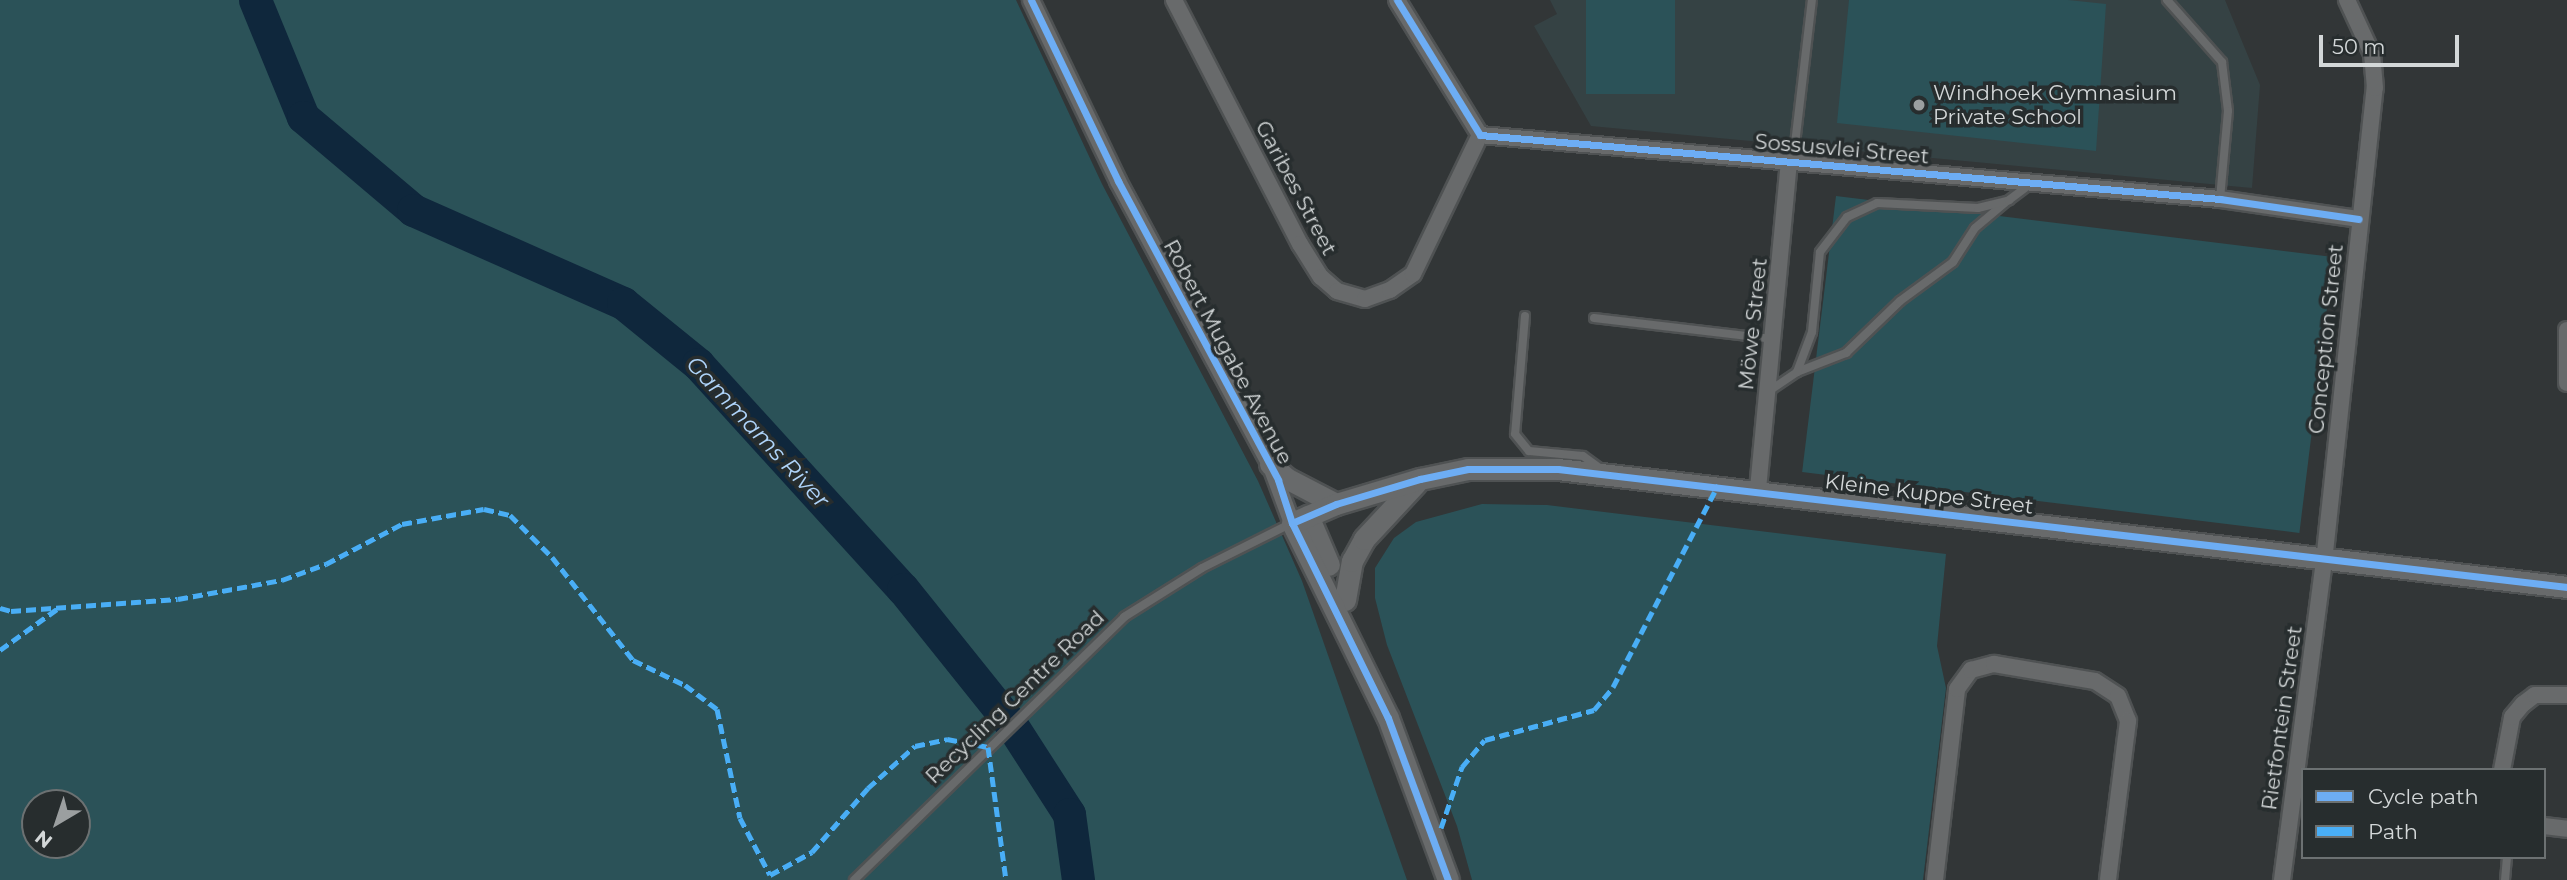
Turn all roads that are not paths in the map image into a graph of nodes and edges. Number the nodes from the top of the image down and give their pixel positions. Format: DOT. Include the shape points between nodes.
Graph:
graph roads {
  1 [pos="1031,0"];
  2 [pos="1174,0"];
  3 [pos="1396,0"];
  4 [pos="1812,0"];
  5 [pos="2167,0"];
  6 [pos="2347,0"];
  7 [pos="1480,135"];
  8 [pos="1789,162"];
  9 [pos="2031,183"];
  10 [pos="2220,198"];
  11 [pos="2009,200"];
  12 [pos="2359,219"];
  13 [pos="1525,316"];
  14 [pos="1594,318"];
  15 [pos="2567,330"];
  16 [pos="1772,339"];
  17 [pos="1797,372"];
  18 [pos="2567,383"];
  19 [pos="1767,392"];
  20 [pos="1274,472"];
  21 [pos="1605,474"];
  22 [pos="1420,479"];
  23 [pos="1758,489"];
  24 [pos="1336,504"];
  25 [pos="1300,519"];
  26 [pos="2324,562"];
  27 [pos="2567,587"];
  28 [pos="1345,600"];
  29 [pos="2567,695"];
  30 [pos="2301,768"];
  31 [pos="2301,768"];
  32 [pos="2502,768"];
  33 [pos="2298,795"];
  34 [pos="2546,826"];
  35 [pos="2567,829"];
  36 [pos="2507,859"];
  37 [pos="854,880"];
  38 [pos="1448,880"];
  39 [pos="1460,880"];
  40 [pos="1935,880"];
  41 [pos="2108,880"];
  42 [pos="2281,880"];
  43 [pos="2505,880"];
  1 -- 20 [label="street, Robert Mugabe Avenue" via="1124,193"];
  2 -- 7 [label="street, Garibes Street" via="1300,244 1321,277 1337,291 1366,299 1413,274"];
  3 -- 7 [label="street"];
  4 -- 8 [label="lane" via="1796,144"];
  5 -- 10 [label="lane" via="2222,62 2228,111"];
  6 -- 12 [label="street, Conception Street" via="2372,54 2376,76"];
  7 -- 8 [label="street, Sossusvlei Street"];
  8 -- 9 [label="street, Sossusvlei Street"];
  8 -- 16 [label="street, Möwe Street"];
  9 -- 10 [label="street, Sossusvlei Street"];
  9 -- 11 [label="lane"];
  10 -- 12 [label="street, Sossusvlei Street"];
  11 -- 17 [label="lane" via="1975,229 1953,262 1900,301 1846,354"];
  11 -- 17 [label="lane" via="1978,208 1877,203 1847,217 1820,252 1812,332"];
  12 -- 26 [label="street, Conception Street"];
  13 -- 21 [label="lane" via="1515,434 1529,451 1583,456 1598,463"];
  14 -- 16 [label="lane"];
  15 -- 18 [label="street"];
  16 -- 19 [label="street, Möwe Street"];
  17 -- 19 [label="lane"];
  19 -- 23 [label="street, Möwe Street"];
  20 -- 24 [label="street"];
  20 -- 25 [label="street, Robert Mugabe Avenue"];
  21 -- 22 [label="street, Kleine Kuppe Street" via="1504,467"];
  21 -- 23 [label="street, Kleine Kuppe Street"];
  22 -- 24 [label="street, Kleine Kuppe Street"];
  22 -- 28 [label="street" via="1364,539 1352,561"];
  23 -- 26 [label="street, Kleine Kuppe Street"];
  24 -- 25 [label="street, Kleine Kuppe Street"];
  25 -- 28 [label="street, Robert Mugabe Avenue"];
  25 -- 37 [label="lane, Recycling Centre Road" via="1202,568 1124,617"];
  25 -- 38 [label="street, Robert Mugabe Avenue" via="1388,718"];
  26 -- 27 [label="street, Kleine Kuppe Street"];
  26 -- 31 [label="street, Rietfontein Street"];
  28 -- 39 [label="street, Robert Mugabe Avenue" via="1390,695"];
  29 -- 32 [label="street" via="2535,695 2523,704 2512,717"];
  30 -- 33 [label="street, Rietfontein Street"];
  33 -- 42 [label="street, Rietfontein Street"];
  34 -- 35 [label="street"];
  36 -- 43 [label="lane"];
  40 -- 41 [label="street" via="1957,690 1971,670 1994,664 2095,681 2118,696 2128,721"];
}
